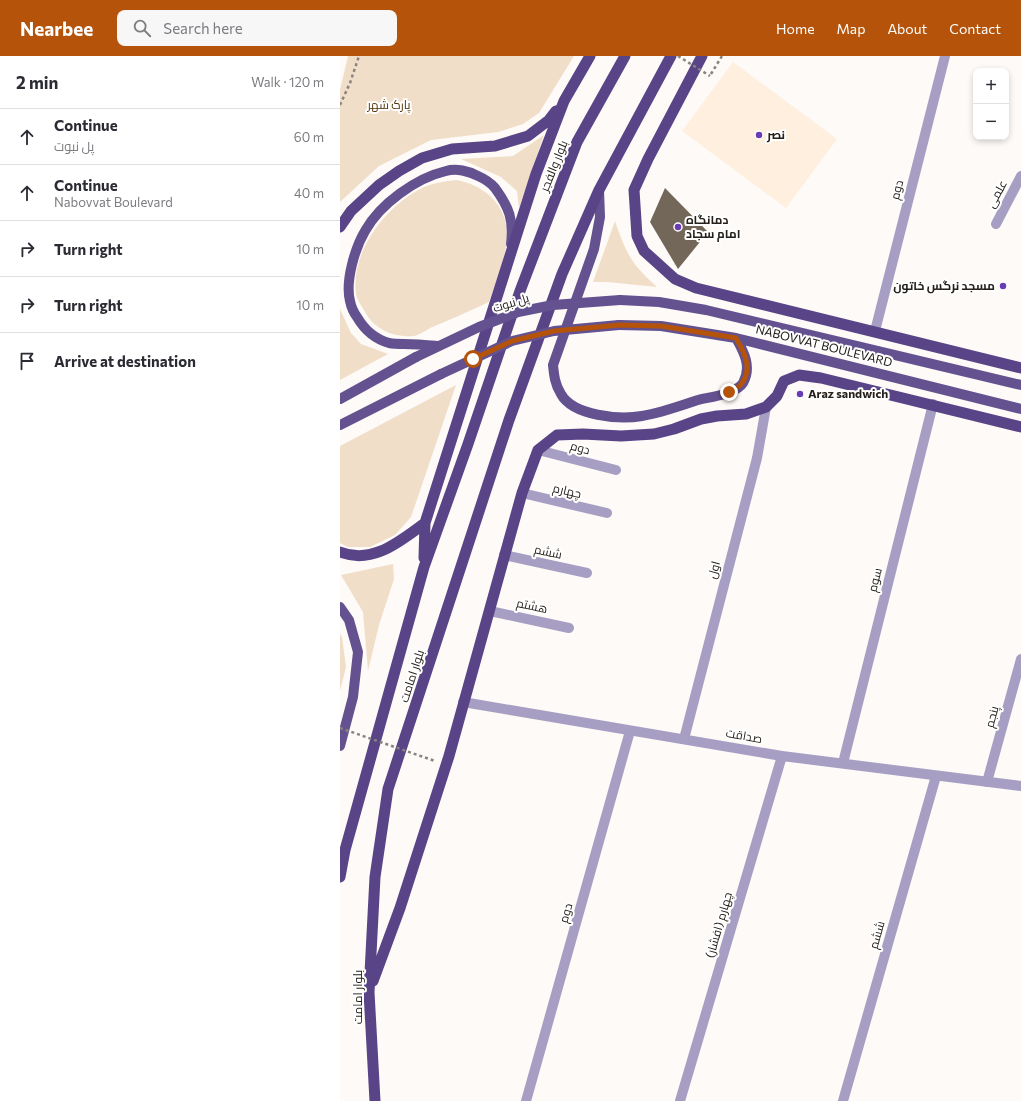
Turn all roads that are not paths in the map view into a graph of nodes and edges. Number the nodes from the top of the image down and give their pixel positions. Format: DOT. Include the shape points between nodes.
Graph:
graph roads {
  1 [pos="590,56"];
  2 [pos="625,56"];
  3 [pos="671,56"];
  4 [pos="702,56"];
  5 [pos="944,56"];
  6 [pos="564,101"];
  7 [pos="1021,176"];
  8 [pos="599,190"];
  9 [pos="996,224"];
  10 [pos="340,227"];
  11 [pos="510,255"];
  12 [pos="520,291"];
  13 [pos="620,300"];
  14 [pos="875,331"];
  15 [pos="736,338"];
  16 [pos="438,346"];
  17 [pos="1021,368"];
  18 [pos="1021,385"];
  19 [pos="340,399"];
  20 [pos="932,404"];
  21 [pos="766,407"];
  22 [pos="1021,409"];
  23 [pos="340,425"];
  24 [pos="1021,427"];
  25 [pos="538,450"];
  26 [pos="616,470"];
  27 [pos="522,493"];
  28 [pos="607,514"];
  29 [pos="425,523"];
  30 [pos="340,552"];
  31 [pos="504,556"];
  32 [pos="424,567"];
  33 [pos="587,573"];
  34 [pos="340,607"];
  35 [pos="490,611"];
  36 [pos="569,628"];
  37 [pos="1021,659"];
  38 [pos="463,702"];
  39 [pos="630,731"];
  40 [pos="684,739"];
  41 [pos="340,746"];
  42 [pos="782,756"];
  43 [pos="842,763"];
  44 [pos="936,776"];
  45 [pos="988,782"];
  46 [pos="1021,786"];
  47 [pos="340,876"];
  48 [pos="369,992"];
  49 [pos="375,1101"];
  50 [pos="526,1101"];
  51 [pos="680,1101"];
  52 [pos="843,1101"];
  1 -- 6 [label="highway"];
  2 -- 12 [label="highway, بلوار والفجر" via="577,142"];
  3 -- 8 [label="highway"];
  4 -- 14 [label="highway" via="634,190 637,236 644,251 675,279 696,288"];
  5 -- 14 [label="street, دوم"];
  6 -- 10 [label="highway" via="549,120 528,136 495,146 452,149 422,158 379,185 351,211"];
  6 -- 11 [label="highway" via="536,174"];
  7 -- 9 [label="street, علمی"];
  8 -- 15 [label="main road" via="600,217 594,249 553,365 555,381 561,395 579,409 594,414 641,416 729,392 742,384 748,371 745,354"];
  8 -- 48 [label="highway, بلوار امامت" via="562,274 509,420 388,789 376,877"];
  11 -- 16 [label="main road" via="512,219 504,199 491,182 470,172 448,170 428,176 394,199 376,216 365,231 351,267 350,301 356,315 364,328 390,343"];
  11 -- 29 [label="highway"];
  12 -- 32 [label="highway, بلوار امامت"];
  13 -- 16 [label="main road, پل نبوت, bridge" via="553,305 518,312"];
  13 -- 18 [label="main road, NABOVVAT BOULEVARD" via="659,302 706,310"];
  14 -- 17 [label="highway"];
  15 -- 22 [label="main road, NABOVVAT BOULEVARD"];
  15 -- 23 [label="main road, NABOVVAT BOULEVARD, bridge" via="661,326 619,325 554,331 512,341"];
  16 -- 19 [label="main road, پل نبوت, bridge"];
  20 -- 21 [label="highway" via="799,375 784,381 778,396"];
  20 -- 24 [label="highway"];
  20 -- 43 [label="street, سوم"];
  21 -- 25 [label="highway" via="746,414 701,419 654,434 557,435"];
  21 -- 40 [label="street, اول" via="757,458"];
  25 -- 26 [label="street, دوم"];
  25 -- 27 [label="highway"];
  27 -- 28 [label="street, چهارم"];
  27 -- 31 [label="highway"];
  29 -- 30 [label="highway" via="394,545 369,556"];
  29 -- 32 [label="highway"];
  31 -- 33 [label="street, ششم"];
  31 -- 35 [label="highway"];
  32 -- 47 [label="highway, بلوار امامت"];
  34 -- 41 [label="main road" via="349,620 358,652 353,697"];
  35 -- 36 [label="street, هشتم"];
  35 -- 38 [label="highway"];
  37 -- 45 [label="street, پنجم"];
  38 -- 39 [label="street, صداقت"];
  38 -- 48 [label="highway" via="449,756 400,908"];
  39 -- 40 [label="street, صداقت"];
  39 -- 50 [label="street, دوم"];
  40 -- 42 [label="street, صداقت"];
  42 -- 43 [label="street, صداقت"];
  42 -- 51 [label="street, چهارم (افشار)"];
  43 -- 44 [label="street, صداقت"];
  44 -- 45 [label="street, صداقت"];
  44 -- 52 [label="street, ششم"];
  45 -- 46 [label="street, صداقت"];
  48 -- 49 [label="highway, بلوار امامت"];
}
